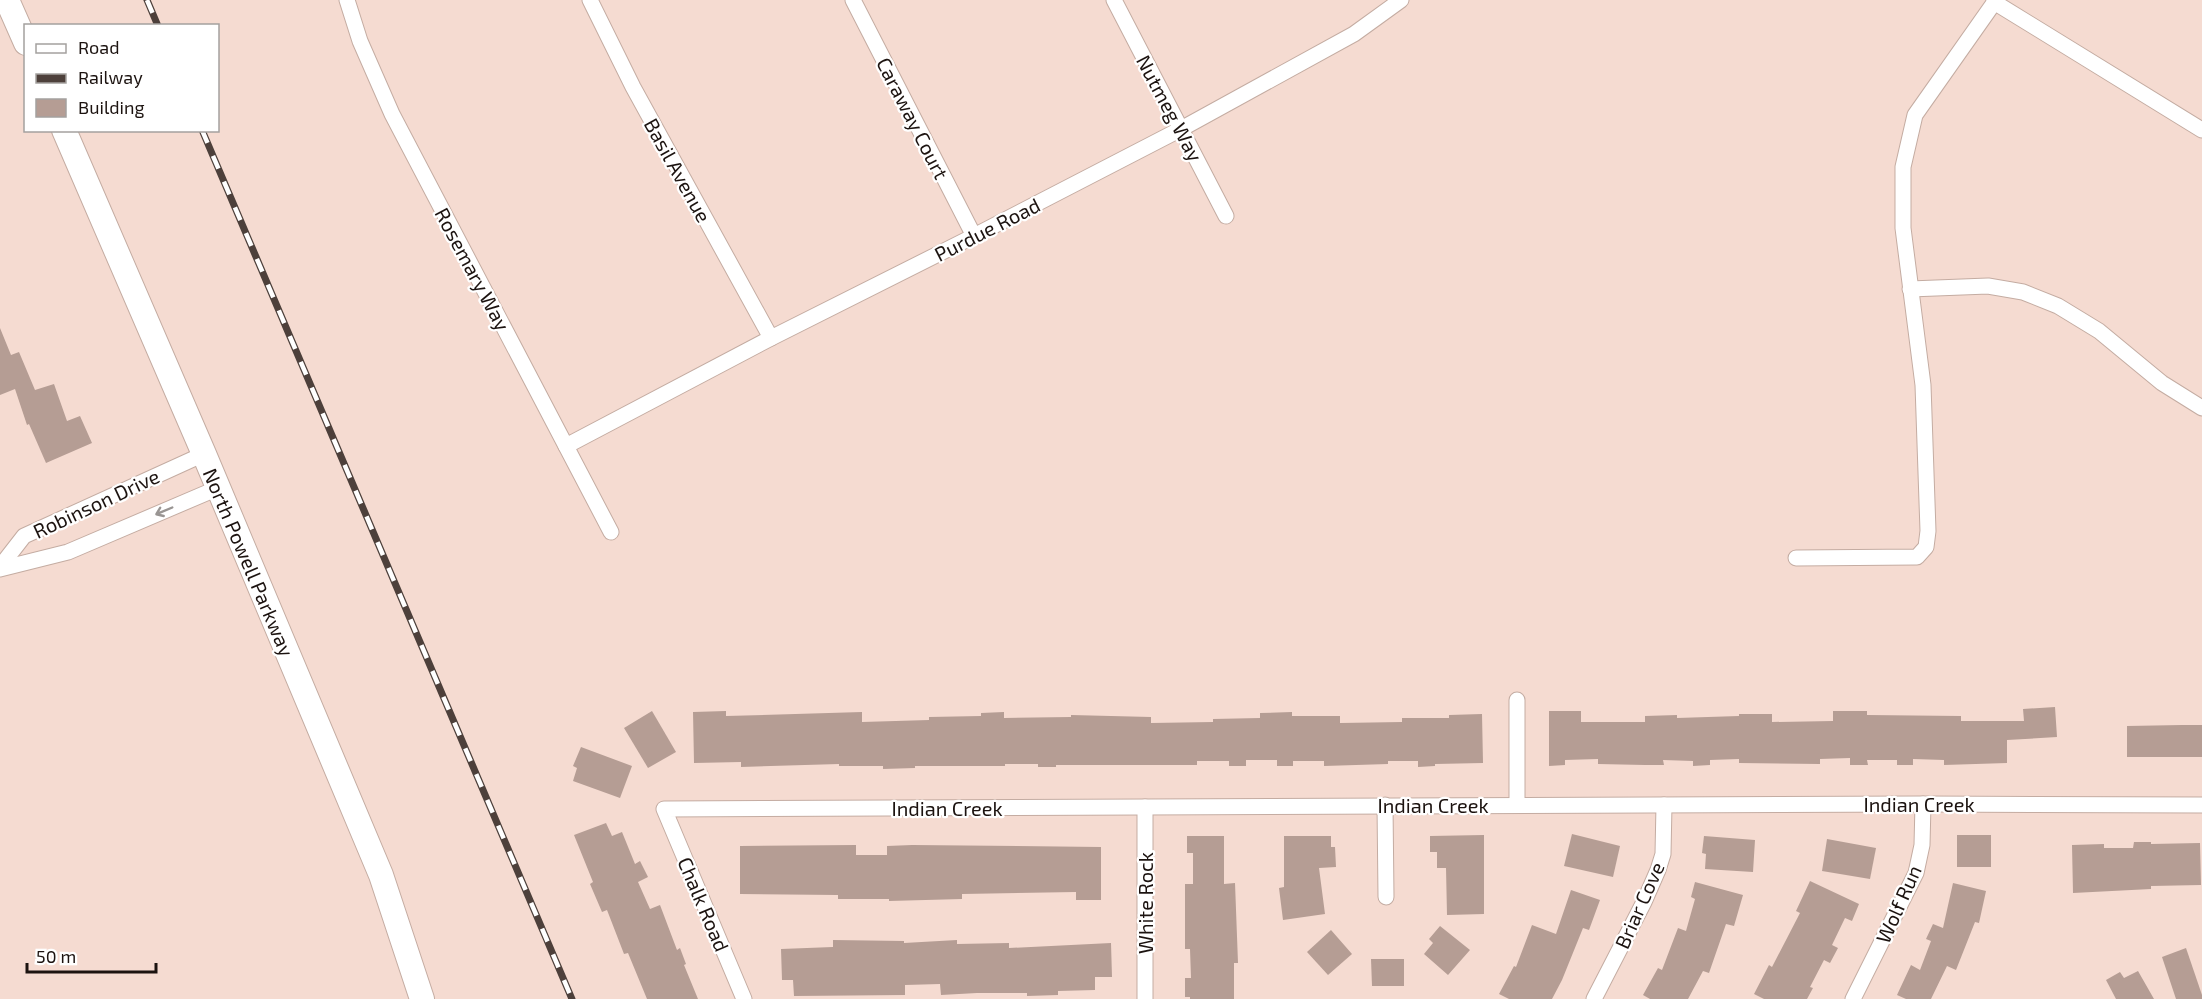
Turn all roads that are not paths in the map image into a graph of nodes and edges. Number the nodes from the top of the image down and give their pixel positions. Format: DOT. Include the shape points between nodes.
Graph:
graph roads {
  1 [pos="7,0"];
  2 [pos="347,0"];
  3 [pos="590,0"];
  4 [pos="853,0"];
  5 [pos="1114,0"];
  6 [pos="1995,1"];
  7 [pos="1396,2"];
  8 [pos="24,38"];
  9 [pos="1181,129"];
  10 [pos="2202,130"];
  11 [pos="65,132"];
  12 [pos="1226,216"];
  13 [pos="974,236"];
  14 [pos="1910,289"];
  15 [pos="771,338"];
  16 [pos="2202,408"];
  17 [pos="566,446"];
  18 [pos="204,454"];
  19 [pos="218,488"];
  20 [pos="611,532"];
  21 [pos="1796,558"];
  22 [pos="0,568"];
  23 [pos="1517,700"];
  24 [pos="1923,804"];
  25 [pos="1385,805"];
  26 [pos="1517,805"];
  27 [pos="1664,805"];
  28 [pos="2202,805"];
  29 [pos="1145,807"];
  30 [pos="664,809"];
  31 [pos="1386,897"];
  32 [pos="422,999"];
  33 [pos="744,999"];
  34 [pos="1145,999"];
  35 [pos="1594,999"];
  36 [pos="1853,999"];
  1 -- 8 [label="main road"];
  2 -- 17 [label="street, Rosemary Way" via="392,114"];
  3 -- 15 [label="street, Basil Avenue" via="633,87"];
  4 -- 13 [label="street, Caraway Court"];
  5 -- 9 [label="street, Nutmeg Way"];
  6 -- 10 [label="street"];
  6 -- 14 [label="street" via="1915,115 1903,167 1903,228"];
  7 -- 9 [label="street, Purdue Road" via="1354,34"];
  9 -- 12 [label="street, Nutmeg Way"];
  9 -- 13 [label="street, Purdue Road"];
  11 -- 18 [label="main road, North Powell Parkway"];
  13 -- 15 [label="street, Purdue Road"];
  14 -- 16 [label="street" via="1988,286 2023,292 2058,306"];
  14 -- 21 [label="street" via="1923,385 1926,547 1917,556"];
  15 -- 17 [label="street, Purdue Road"];
  17 -- 20 [label="street, Rosemary Way"];
  18 -- 19 [label="main road, North Powell Parkway"];
  18 -- 22 [label="street, Robinson Drive" via="24,536"];
  19 -- 22 [label="street, Robinson Drive, one-way" via="68,552"];
  19 -- 32 [label="main road, North Powell Parkway" via="381,875"];
  23 -- 26 [label="street"];
  24 -- 27 [label="street, Indian Creek"];
  24 -- 28 [label="street, Indian Creek"];
  24 -- 36 [label="street, Wolf Run" via="1922,845 1916,873"];
  25 -- 26 [label="street, Indian Creek"];
  25 -- 29 [label="street, Indian Creek"];
  25 -- 31 [label="street"];
  26 -- 27 [label="street, Indian Creek"];
  27 -- 35 [label="street, Briar Cove" via="1659,870"];
  29 -- 30 [label="street, Indian Creek"];
  29 -- 34 [label="street, White Rock"];
  30 -- 33 [label="street, Chalk Road"];
}
